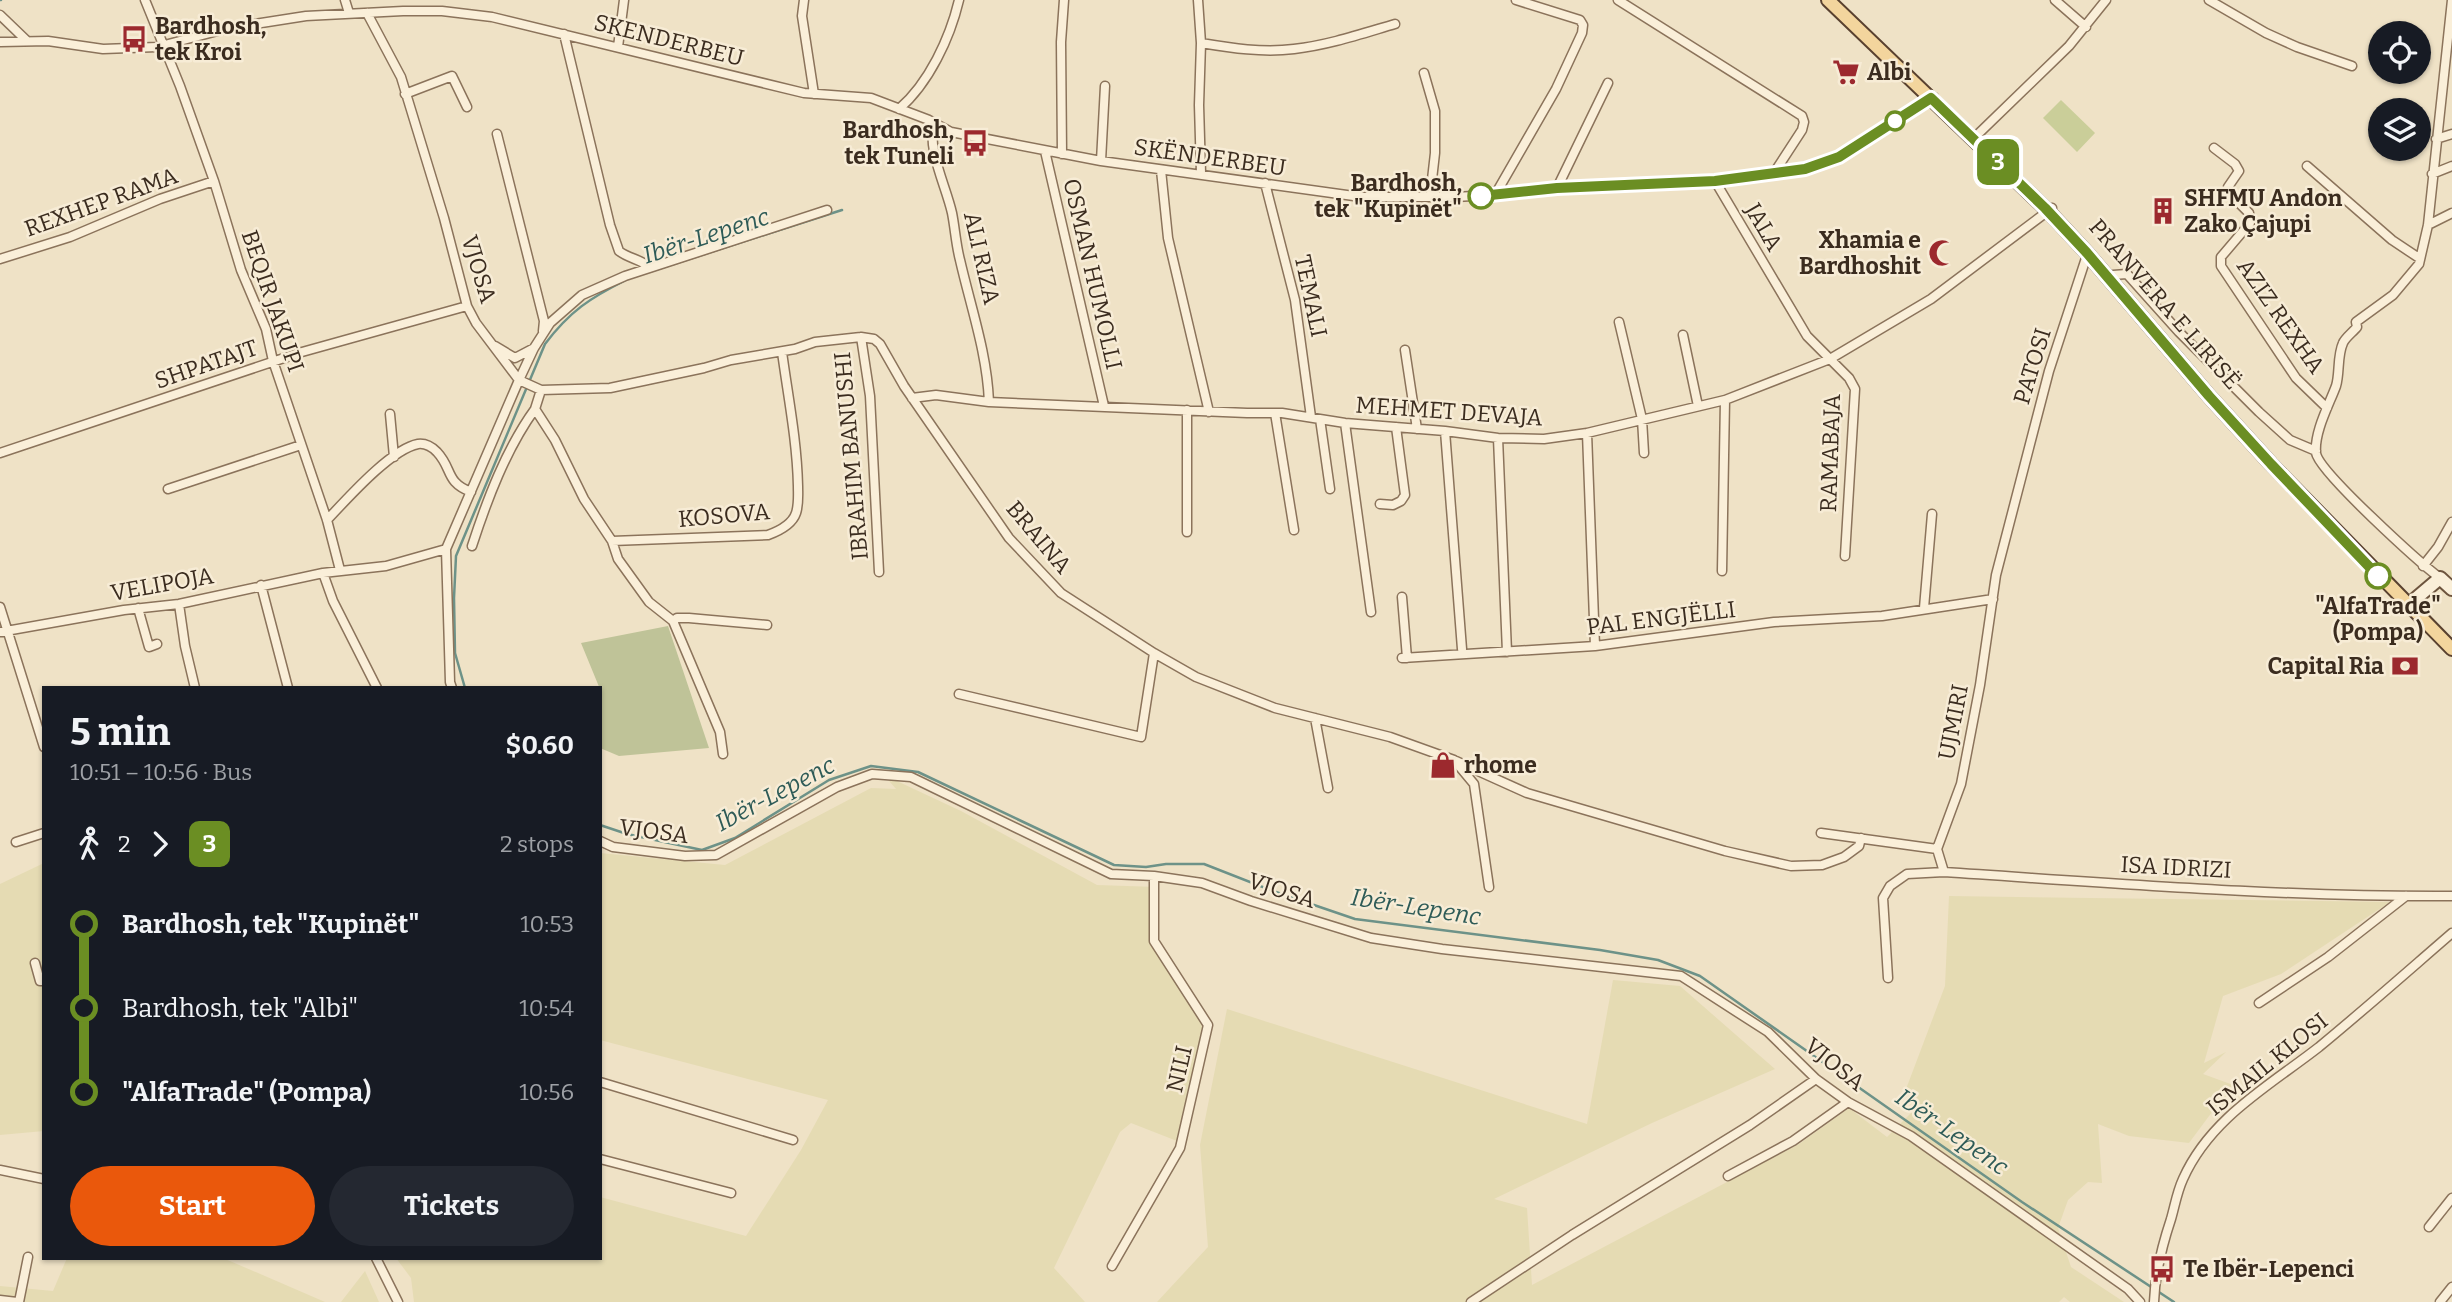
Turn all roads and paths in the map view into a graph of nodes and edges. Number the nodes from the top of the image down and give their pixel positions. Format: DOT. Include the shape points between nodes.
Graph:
graph roads {
  1 [pos="145,0"];
  2 [pos="345,0"];
  3 [pos="624,0"];
  4 [pos="804,0"];
  5 [pos="960,0"];
  6 [pos="1064,0"];
  7 [pos="1198,0"];
  8 [pos="1516,0"];
  9 [pos="1618,0"];
  10 [pos="1828,0"];
  11 [pos="1838,0"];
  12 [pos="2055,0"];
  13 [pos="2106,0"];
  14 [pos="2209,0"];
  15 [pos="2452,0"];
  16 [pos="349,13"];
  17 [pos="367,13"];
  18 [pos="0,15"];
  19 [pos="1395,24"];
  20 [pos="2086,27"];
  21 [pos="564,34"];
  22 [pos="26,40"];
  23 [pos="0,42"];
  24 [pos="1201,43"];
  25 [pos="165,46"];
  26 [pos="618,47"];
  27 [pos="2352,66"];
  28 [pos="1423,73"];
  29 [pos="1608,83"];
  30 [pos="1105,86"];
  31 [pos="804,93"];
  32 [pos="405,94"];
  33 [pos="814,94"];
  34 [pos="1933,97"];
  35 [pos="467,107"];
  36 [pos="902,111"];
  37 [pos="932,122"];
  38 [pos="497,134"];
  39 [pos="2452,134"];
  40 [pos="1976,137"];
  41 [pos="2436,139"];
  42 [pos="2214,148"];
  43 [pos="1045,151"];
  44 [pos="1062,154"];
  45 [pos="1101,161"];
  46 [pos="2307,166"];
  47 [pos="2452,166"];
  48 [pos="1161,170"];
  49 [pos="1201,173"];
  50 [pos="1774,173"];
  51 [pos="2432,174"];
  52 [pos="214,181"];
  53 [pos="1715,181"];
  54 [pos="1265,183"];
  55 [pos="1557,188"];
  56 [pos="1495,195"];
  57 [pos="1430,197"];
  58 [pos="827,210"];
  59 [pos="2050,210"];
  60 [pos="2452,213"];
  61 [pos="2428,225"];
  62 [pos="2089,251"];
  63 [pos="2419,258"];
  64 [pos="0,259"];
  65 [pos="649,267"];
  66 [pos="2113,275"];
  67 [pos="467,306"];
  68 [pos="1619,322"];
  69 [pos="543,334"];
  70 [pos="1683,335"];
  71 [pos="861,337"];
  72 [pos="492,345"];
  73 [pos="534,348"];
  74 [pos="1405,350"];
  75 [pos="782,352"];
  76 [pos="1830,359"];
  77 [pos="273,361"];
  78 [pos="519,380"];
  79 [pos="538,388"];
  80 [pos="912,398"];
  81 [pos="1725,400"];
  82 [pos="989,402"];
  83 [pos="1104,406"];
  84 [pos="1698,406"];
  85 [pos="2327,408"];
  86 [pos="535,409"];
  87 [pos="1187,410"];
  88 [pos="1209,412"];
  89 [pos="1275,413"];
  90 [pos="390,414"];
  91 [pos="1316,418"];
  92 [pos="1642,419"];
  93 [pos="1345,423"];
  94 [pos="1395,427"];
  95 [pos="1417,429"];
  96 [pos="1445,431"];
  97 [pos="1587,433"];
  98 [pos="1498,438"];
  99 [pos="301,445"];
  100 [pos="2316,451"];
  101 [pos="0,453"];
  102 [pos="1644,453"];
  103 [pos="394,457"];
  104 [pos="168,489"];
  105 [pos="1330,489"];
  106 [pos="471,492"];
  107 [pos="1380,504"];
  108 [pos="1932,514"];
  109 [pos="327,520"];
  110 [pos="2452,522"];
  111 [pos="1294,530"];
  112 [pos="1187,532"];
  113 [pos="612,541"];
  114 [pos="472,546"];
  115 [pos="446,549"];
  116 [pos="1845,556"];
  117 [pos="2423,566"];
  118 [pos="340,570"];
  119 [pos="1722,571"];
  120 [pos="879,572"];
  121 [pos="323,573"];
  122 [pos="2440,578"];
  123 [pos="261,585"];
  124 [pos="2452,589"];
  125 [pos="1402,597"];
  126 [pos="1993,599"];
  127 [pos="179,604"];
  128 [pos="2410,604"];
  129 [pos="0,607"];
  130 [pos="138,608"];
  131 [pos="1924,608"];
  132 [pos="1371,612"];
  133 [pos="673,621"];
  134 [pos="767,625"];
  135 [pos="4,631"];
  136 [pos="2452,642"];
  137 [pos="157,644"];
  138 [pos="1595,646"];
  139 [pos="1462,649"];
  140 [pos="2452,649"];
  141 [pos="1507,652"];
  142 [pos="1154,653"];
  143 [pos="195,686"];
  144 [pos="287,686"];
  145 [pos="376,686"];
  146 [pos="451,686"];
  147 [pos="959,694"];
  148 [pos="1315,718"];
  149 [pos="42,741"];
  150 [pos="723,754"];
  151 [pos="1454,760"];
  152 [pos="1328,788"];
  153 [pos="1821,833"];
  154 [pos="42,834"];
  155 [pos="1861,838"];
  156 [pos="16,842"];
  157 [pos="602,842"];
  158 [pos="1937,849"];
  159 [pos="1944,872"];
  160 [pos="1154,876"];
  161 [pos="1489,887"];
  162 [pos="2406,896"];
  163 [pos="2452,896"];
  164 [pos="2452,933"];
  165 [pos="35,963"];
  166 [pos="1888,978"];
  167 [pos="42,981"];
  168 [pos="2259,1003"];
  169 [pos="1816,1079"];
  170 [pos="602,1083"];
  171 [pos="1848,1102"];
  172 [pos="793,1140"];
  173 [pos="602,1160"];
  174 [pos="0,1170"];
  175 [pos="1728,1176"];
  176 [pos="42,1179"];
  177 [pos="731,1193"];
  178 [pos="2452,1198"];
  179 [pos="2429,1227"];
  180 [pos="28,1257"];
  181 [pos="377,1260"];
  182 [pos="1112,1266"];
  183 [pos="2452,1287"];
  184 [pos="0,1300"];
  185 [pos="18,1302"];
  186 [pos="398,1302"];
  187 [pos="1471,1302"];
  188 [pos="2140,1302"];
  189 [pos="2154,1302"];
  190 [pos="2440,1302"];
  1 -- 25 [label="street, BEQIR JAKUPI"];
  2 -- 16 [label="street"];
  3 -- 26 [label="street"];
  4 -- 33 [label="street"];
  5 -- 36 [label="street" via="943,48"];
  6 -- 44 [label="street"];
  7 -- 24 [label="street"];
  8 -- 56 [label="street" via="1580,20 1583,33"];
  9 -- 50 [label="street" via="1802,116 1802,130"];
  10 -- 34 [label="main road, PRANVERA E LIRISË"];
  11 -- 34 [label="main road, PRANVERA E LIRISË"];
  12 -- 20 [label="street"];
  13 -- 20 [label="street"];
  14 -- 27 [label="street" via="2266,33"];
  15 -- 41 [label="street"];
  16 -- 17 [label="street"];
  16 -- 25 [label="street" via="229,28"];
  17 -- 21 [label="street, SKENDERBEU" via="403,10 492,17"];
  17 -- 32 [label="street, VJOSA" via="392,58"];
  18 -- 22 [label="street"];
  19 -- 24 [label="street" via="1292,50 1242,50"];
  20 -- 40 [label="street"];
  21 -- 26 [label="street, SKENDERBEU"];
  21 -- 65 [label="street" via="619,251"];
  22 -- 23 [label="street"];
  22 -- 25 [label="street" via="103,49"];
  24 -- 49 [label="street"];
  25 -- 52 [label="street, BEQIR JAKUPI"];
  26 -- 31 [label="street, SKENDERBEU"];
  28 -- 57 [label="street" via="1435,111"];
  29 -- 55 [label="street"];
  30 -- 45 [label="street"];
  31 -- 33 [label="street, SKËNDERBEU"];
  32 -- 35 [label="street" via="452,76"];
  32 -- 67 [label="street, VJOSA"];
  33 -- 36 [label="street, SKËNDERBEU" via="871,98"];
  34 -- 40 [label="main road, PRANVERA E LIRISË"];
  34 -- 50 [label="street, SKËNDERBEU" via="1839,157 1805,169"];
  36 -- 37 [label="street, SKËNDERBEU"];
  37 -- 43 [label="street, SKËNDERBEU" via="951,132"];
  37 -- 82 [label="street, ALI RIZA" via="932,144 988,374"];
  38 -- 69 [label="street" via="544,321"];
  39 -- 41 [label="street"];
  40 -- 59 [label="main road, PRANVERA E LIRISË"];
  41 -- 51 [label="street"];
  42 -- 85 [label="street, AZIZ REXHA" via="2239,171 2228,187 2229,194 2249,213 2250,223 2221,257 2221,266 2296,378"];
  43 -- 44 [label="street, SKËNDERBEU"];
  43 -- 83 [label="street, OSMAN HUMOLLI"];
  44 -- 45 [label="street, SKËNDERBEU"];
  45 -- 48 [label="street, SKËNDERBEU"];
  46 -- 63 [label="street"];
  47 -- 51 [label="street"];
  48 -- 49 [label="street, SKËNDERBEU"];
  48 -- 88 [label="street" via="1168,238"];
  49 -- 54 [label="street, SKËNDERBEU"];
  50 -- 53 [label="street, SKËNDERBEU"];
  51 -- 61 [label="street"];
  52 -- 64 [label="street, REXHEP RAMA"];
  52 -- 77 [label="street, BEQIR JAKUPI"];
  53 -- 55 [label="street, SKËNDERBEU"];
  53 -- 76 [label="street, JALA" via="1807,336"];
  54 -- 57 [label="street, SKËNDERBEU" via="1361,197"];
  54 -- 91 [label="street, TEMALI" via="1295,300"];
  55 -- 56 [label="street, SKËNDERBEU"];
  56 -- 57 [label="street, SKËNDERBEU"];
  58 -- 65 [label="street"];
  59 -- 62 [label="main road, PRANVERA E LIRISË"];
  59 -- 76 [label="street, MEHMET DEVAJA" via="1924,303"];
  60 -- 61 [label="street"];
  61 -- 63 [label="street"];
  62 -- 66 [label="main road, PRANVERA E LIRISË"];
  62 -- 126 [label="street, PATOSI" via="2049,371"];
  62 -- 128 [label="main road, PRANVERA E LIRISË" via="2240,430"];
  63 -- 85 [label="street" via="2393,295 2356,322 2343,343"];
  65 -- 69 [label="street" via="582,295"];
  66 -- 100 [label="street" via="2127,274 2259,412 2290,440"];
  66 -- 128 [label="main road, PRANVERA E LIRISË" via="2281,467"];
  67 -- 72 [label="street, VJOSA"];
  67 -- 77 [label="street, SHPATAJT"];
  68 -- 92 [label="street"];
  69 -- 73 [label="street"];
  70 -- 84 [label="street"];
  71 -- 75 [label="street" via="815,342"];
  71 -- 80 [label="street, BRAINA" via="880,344"];
  71 -- 120 [label="street, IBRAHIM BANUSHI" via="870,396"];
  72 -- 73 [label="street" via="515,358"];
  72 -- 78 [label="street, VJOSA"];
  73 -- 78 [label="street"];
  74 -- 95 [label="street"];
  75 -- 79 [label="street" via="610,388"];
  75 -- 113 [label="street, KOSOVA" via="797,458 797,513 791,522 768,535"];
  76 -- 81 [label="street, MEHMET DEVAJA"];
  76 -- 116 [label="street, RAMABAJA" via="1855,389"];
  77 -- 99 [label="street, BEQIR JAKUPI"];
  77 -- 101 [label="street, SHPATAJT"];
  78 -- 79 [label="street"];
  78 -- 106 [label="street"];
  79 -- 86 [label="street"];
  80 -- 82 [label="street, MEHMET DEVAJA"];
  80 -- 142 [label="street, BRAINA" via="1009,538 1052,584"];
  81 -- 84 [label="street, MEHMET DEVAJA"];
  81 -- 119 [label="street"];
  82 -- 83 [label="street, MEHMET DEVAJA"];
  83 -- 87 [label="street, MEHMET DEVAJA"];
  84 -- 92 [label="street, MEHMET DEVAJA"];
  85 -- 100 [label="street"];
  86 -- 113 [label="street"];
  86 -- 114 [label="street" via="521,428"];
  87 -- 88 [label="street, MEHMET DEVAJA"];
  87 -- 112 [label="street"];
  88 -- 89 [label="street, MEHMET DEVAJA"];
  89 -- 91 [label="street, MEHMET DEVAJA"];
  89 -- 111 [label="street"];
  90 -- 103 [label="street"];
  91 -- 93 [label="street, MEHMET DEVAJA"];
  91 -- 105 [label="street, TEMALI"];
  92 -- 97 [label="street, MEHMET DEVAJA"];
  92 -- 102 [label="street"];
  93 -- 94 [label="street, MEHMET DEVAJA"];
  93 -- 132 [label="street"];
  94 -- 95 [label="street, MEHMET DEVAJA"];
  94 -- 107 [label="street" via="1405,495 1393,505"];
  95 -- 96 [label="street, MEHMET DEVAJA"];
  96 -- 98 [label="street, MEHMET DEVAJA"];
  96 -- 139 [label="street"];
  97 -- 98 [label="street, MEHMET DEVAJA" via="1544,439"];
  97 -- 138 [label="street"];
  98 -- 141 [label="street"];
  99 -- 104 [label="street"];
  99 -- 109 [label="street, BEQIR JAKUPI"];
  100 -- 117 [label="street" via="2340,485"];
  103 -- 106 [label="street" via="426,444 439,455 457,486"];
  103 -- 109 [label="street"];
  106 -- 115 [label="street"];
  108 -- 131 [label="street"];
  109 -- 118 [label="street, BEQIR JAKUPI"];
  110 -- 117 [label="street"];
  113 -- 133 [label="street" via="635,584"];
  115 -- 118 [label="street, VELIPOJA" via="386,566"];
  115 -- 146 [label="street"];
  117 -- 122 [label="street"];
  118 -- 121 [label="street, VELIPOJA"];
  121 -- 123 [label="street, VELIPOJA"];
  121 -- 145 [label="street"];
  122 -- 124 [label="street"];
  122 -- 128 [label="street"];
  123 -- 127 [label="street, VELIPOJA"];
  123 -- 144 [label="street"];
  125 -- 141 [label="street, PAL ENGJËLLI" via="1405,658"];
  126 -- 131 [label="street, PAL ENGJËLLI"];
  126 -- 158 [label="street, UJMIRI" via="1961,784"];
  127 -- 130 [label="street, VELIPOJA"];
  127 -- 143 [label="street"];
  128 -- 136 [label="main road, PRANVERA E LIRISË"];
  128 -- 140 [label="main road, PRANVERA E LIRISË"];
  129 -- 135 [label="street"];
  130 -- 135 [label="street, VELIPOJA"];
  130 -- 137 [label="street" via="149,647"];
  131 -- 138 [label="street, PAL ENGJËLLI"];
  133 -- 134 [label="street" via="690,618"];
  133 -- 150 [label="street" via="720,732"];
  135 -- 149 [label="street"];
  138 -- 141 [label="street, PAL ENGJËLLI"];
  142 -- 147 [label="street" via="1142,737"];
  142 -- 148 [label="street, BRAINA" via="1196,677 1275,708"];
  148 -- 151 [label="street, BRAINA" via="1391,737"];
  148 -- 152 [label="street"];
  151 -- 155 [label="street, BRAINA" via="1527,793 1791,866 1822,865 1844,857 1859,846"];
  151 -- 161 [label="street" via="1474,784"];
  153 -- 155 [label="street"];
  154 -- 156 [label="street"];
  155 -- 158 [label="street"];
  157 -- 160 [label="street, VJOSA" via="685,856 716,855 837,787 872,774 911,777 1111,874"];
  158 -- 159 [label="street"];
  159 -- 162 [label="street, ISA IDRIZI" via="2180,888"];
  159 -- 166 [label="street" via="1907,874 1889,886 1883,898"];
  160 -- 169 [label="street, VJOSA" via="1202,883 1371,938 1681,976 1768,1032"];
  160 -- 182 [label="street, NILI" via="1154,941 1208,1025 1180,1148"];
  162 -- 163 [label="street, ISA IDRIZI"];
  162 -- 168 [label="street"];
  164 -- 189 [label="street, ISMAIL KLOSI" via="2207,1138 2176,1197 2160,1253"];
  165 -- 167 [label="street"];
  169 -- 171 [label="street, VJOSA"];
  169 -- 187 [label="street"];
  170 -- 172 [label="street"];
  171 -- 175 [label="street" via="1793,1141"];
  171 -- 188 [label="street, VJOSA" via="1911,1136 2129,1289"];
  173 -- 177 [label="street"];
  174 -- 176 [label="street"];
  178 -- 179 [label="street"];
  180 -- 185 [label="street"];
  181 -- 186 [label="street"];
  183 -- 190 [label="street"];
  184 -- 185 [label="street"];
}
